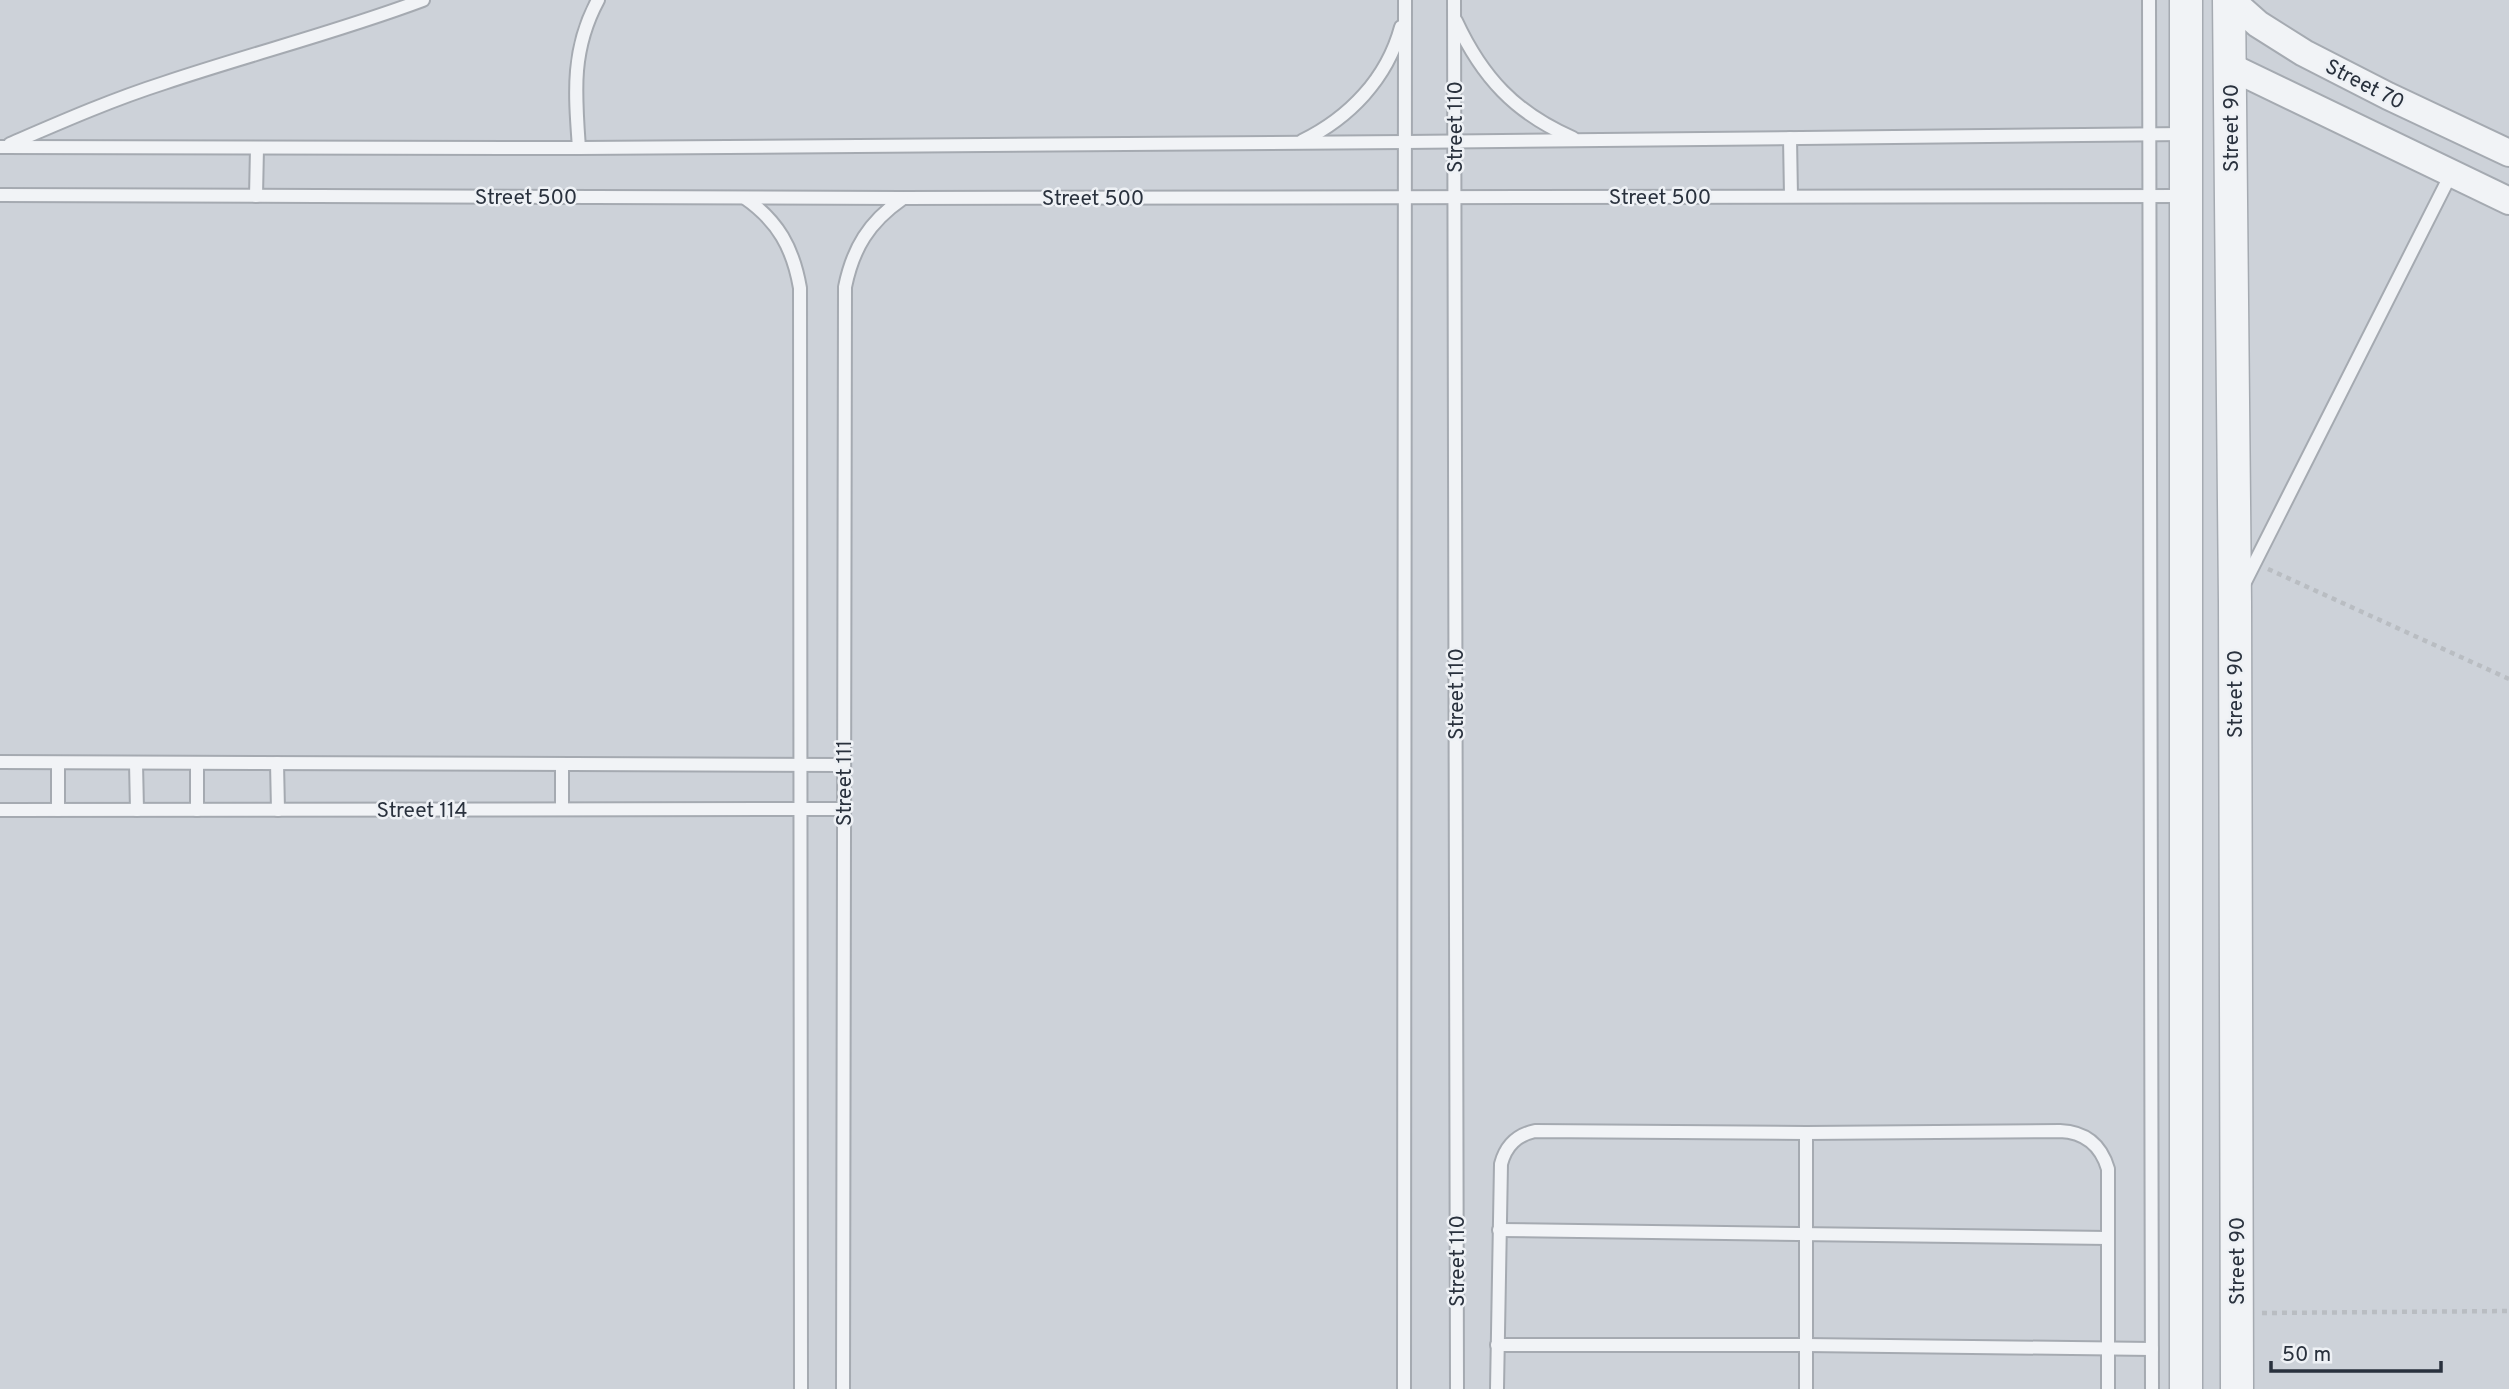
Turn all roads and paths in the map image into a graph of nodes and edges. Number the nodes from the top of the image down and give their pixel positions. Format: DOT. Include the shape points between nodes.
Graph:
graph roads {
  1 [pos="423,0"];
  2 [pos="598,0"];
  3 [pos="1454,0"];
  4 [pos="2149,0"];
  5 [pos="2186,0"];
  6 [pos="2230,0"];
  7 [pos="1405,6"];
  8 [pos="1454,17"];
  9 [pos="2231,67"];
  10 [pos="2149,133"];
  11 [pos="2186,134"];
  12 [pos="1790,138"];
  13 [pos="1580,140"];
  14 [pos="1405,142"];
  15 [pos="1455,142"];
  16 [pos="1298,143"];
  17 [pos="2,147"];
  18 [pos="257,148"];
  19 [pos="579,148"];
  20 [pos="2509,153"];
  21 [pos="2451,174"];
  22 [pos="0,195"];
  23 [pos="2150,195"];
  24 [pos="256,196"];
  25 [pos="2186,196"];
  26 [pos="745,197"];
  27 [pos="1791,197"];
  28 [pos="902,198"];
  29 [pos="1405,198"];
  30 [pos="1455,198"];
  31 [pos="2509,201"];
  32 [pos="2255,563"];
  33 [pos="2235,602"];
  34 [pos="2509,679"];
  35 [pos="0,762"];
  36 [pos="58,763"];
  37 [pos="136,763"];
  38 [pos="197,763"];
  39 [pos="277,763"];
  40 [pos="562,764"];
  41 [pos="800,765"];
  42 [pos="844,765"];
  43 [pos="562,809"];
  44 [pos="800,809"];
  45 [pos="844,809"];
  46 [pos="0,810"];
  47 [pos="58,810"];
  48 [pos="136,810"];
  49 [pos="197,810"];
  50 [pos="278,810"];
  51 [pos="1806,1133"];
  52 [pos="1499,1230"];
  53 [pos="1806,1234"];
  54 [pos="2108,1238"];
  55 [pos="2509,1311"];
  56 [pos="2237,1313"];
  57 [pos="1806,1345"];
  58 [pos="1497,1346"];
  59 [pos="2108,1348"];
  60 [pos="2152,1349"];
  61 [pos="801,1389"];
  62 [pos="843,1389"];
  63 [pos="1404,1389"];
  64 [pos="1458,1389"];
  65 [pos="1497,1389"];
  66 [pos="1806,1389"];
  67 [pos="2108,1389"];
  68 [pos="2152,1389"];
  69 [pos="2186,1389"];
  70 [pos="2237,1389"];
  1 -- 17 [label="lane" via="152,87"];
  2 -- 19 [label="lane" via="587,20 578,58"];
  3 -- 8 [label="lane, Street 110"];
  4 -- 10 [label="lane"];
  5 -- 11 [label="street"];
  6 -- 9 [label="street, Street 90"];
  6 -- 20 [label="street, Street 70" via="2292,47"];
  7 -- 14 [label="lane"];
  7 -- 16 [label="lane" via="1391,54 1369,90 1336,121"];
  8 -- 13 [label="lane" via="1483,70 1503,93 1526,113"];
  8 -- 15 [label="lane, Street 110"];
  9 -- 21 [label="street, Street 70"];
  9 -- 33 [label="street, Street 90"];
  10 -- 11 [label="lane"];
  10 -- 12 [label="lane"];
  10 -- 23 [label="lane"];
  11 -- 25 [label="street"];
  12 -- 13 [label="lane"];
  12 -- 27 [label="lane"];
  13 -- 15 [label="lane"];
  14 -- 15 [label="lane"];
  14 -- 16 [label="lane"];
  14 -- 29 [label="lane"];
  15 -- 30 [label="lane, Street 110"];
  16 -- 19 [label="lane"];
  17 -- 18 [label="lane"];
  18 -- 19 [label="lane"];
  18 -- 24 [label="lane"];
  21 -- 31 [label="street, Street 70"];
  21 -- 32 [label="lane"];
  22 -- 24 [label="lane, Street 500"];
  23 -- 25 [label="lane, Street 500"];
  23 -- 27 [label="lane, Street 500"];
  23 -- 60 [label="lane"];
  24 -- 26 [label="lane, Street 500"];
  25 -- 69 [label="street"];
  26 -- 28 [label="lane, Street 500"];
  26 -- 41 [label="lane, Street 111" via="763,210 783,236 800,288"];
  27 -- 30 [label="lane, Street 500"];
  28 -- 29 [label="lane, Street 500"];
  28 -- 42 [label="lane, Street 111" via="877,219 858,245 845,287"];
  29 -- 30 [label="lane, Street 500"];
  29 -- 63 [label="lane"];
  30 -- 64 [label="lane, Street 110"];
  32 -- 33 [label="lane"];
  32 -- 34 [label="path"];
  33 -- 56 [label="street, Street 90"];
  35 -- 36 [label="lane"];
  36 -- 37 [label="lane"];
  36 -- 47 [label="lane"];
  37 -- 38 [label="lane"];
  37 -- 48 [label="lane"];
  38 -- 39 [label="lane"];
  38 -- 49 [label="lane"];
  39 -- 40 [label="lane"];
  39 -- 50 [label="lane"];
  40 -- 41 [label="lane"];
  40 -- 43 [label="lane"];
  41 -- 42 [label="lane"];
  41 -- 44 [label="lane, Street 111"];
  42 -- 45 [label="lane, Street 111"];
  43 -- 44 [label="lane, Street 114"];
  43 -- 50 [label="lane, Street 114"];
  44 -- 45 [label="lane, Street 114"];
  44 -- 61 [label="lane, Street 111"];
  45 -- 62 [label="lane, Street 111"];
  46 -- 47 [label="lane, Street 114"];
  47 -- 48 [label="lane, Street 114"];
  48 -- 49 [label="lane, Street 114"];
  49 -- 50 [label="lane, Street 114"];
  51 -- 52 [label="lane" via="1527,1133 1503,1155"];
  51 -- 53 [label="lane"];
  51 -- 54 [label="lane" via="2079,1134 2095,1144 2105,1160"];
  52 -- 53 [label="lane"];
  52 -- 58 [label="lane"];
  53 -- 54 [label="lane"];
  53 -- 57 [label="lane"];
  54 -- 59 [label="lane"];
  55 -- 56 [label="path"];
  56 -- 70 [label="street, Street 90"];
  57 -- 58 [label="lane"];
  57 -- 59 [label="lane"];
  57 -- 66 [label="lane"];
  58 -- 65 [label="lane"];
  59 -- 60 [label="lane"];
  59 -- 67 [label="lane"];
  60 -- 68 [label="lane"];
}
